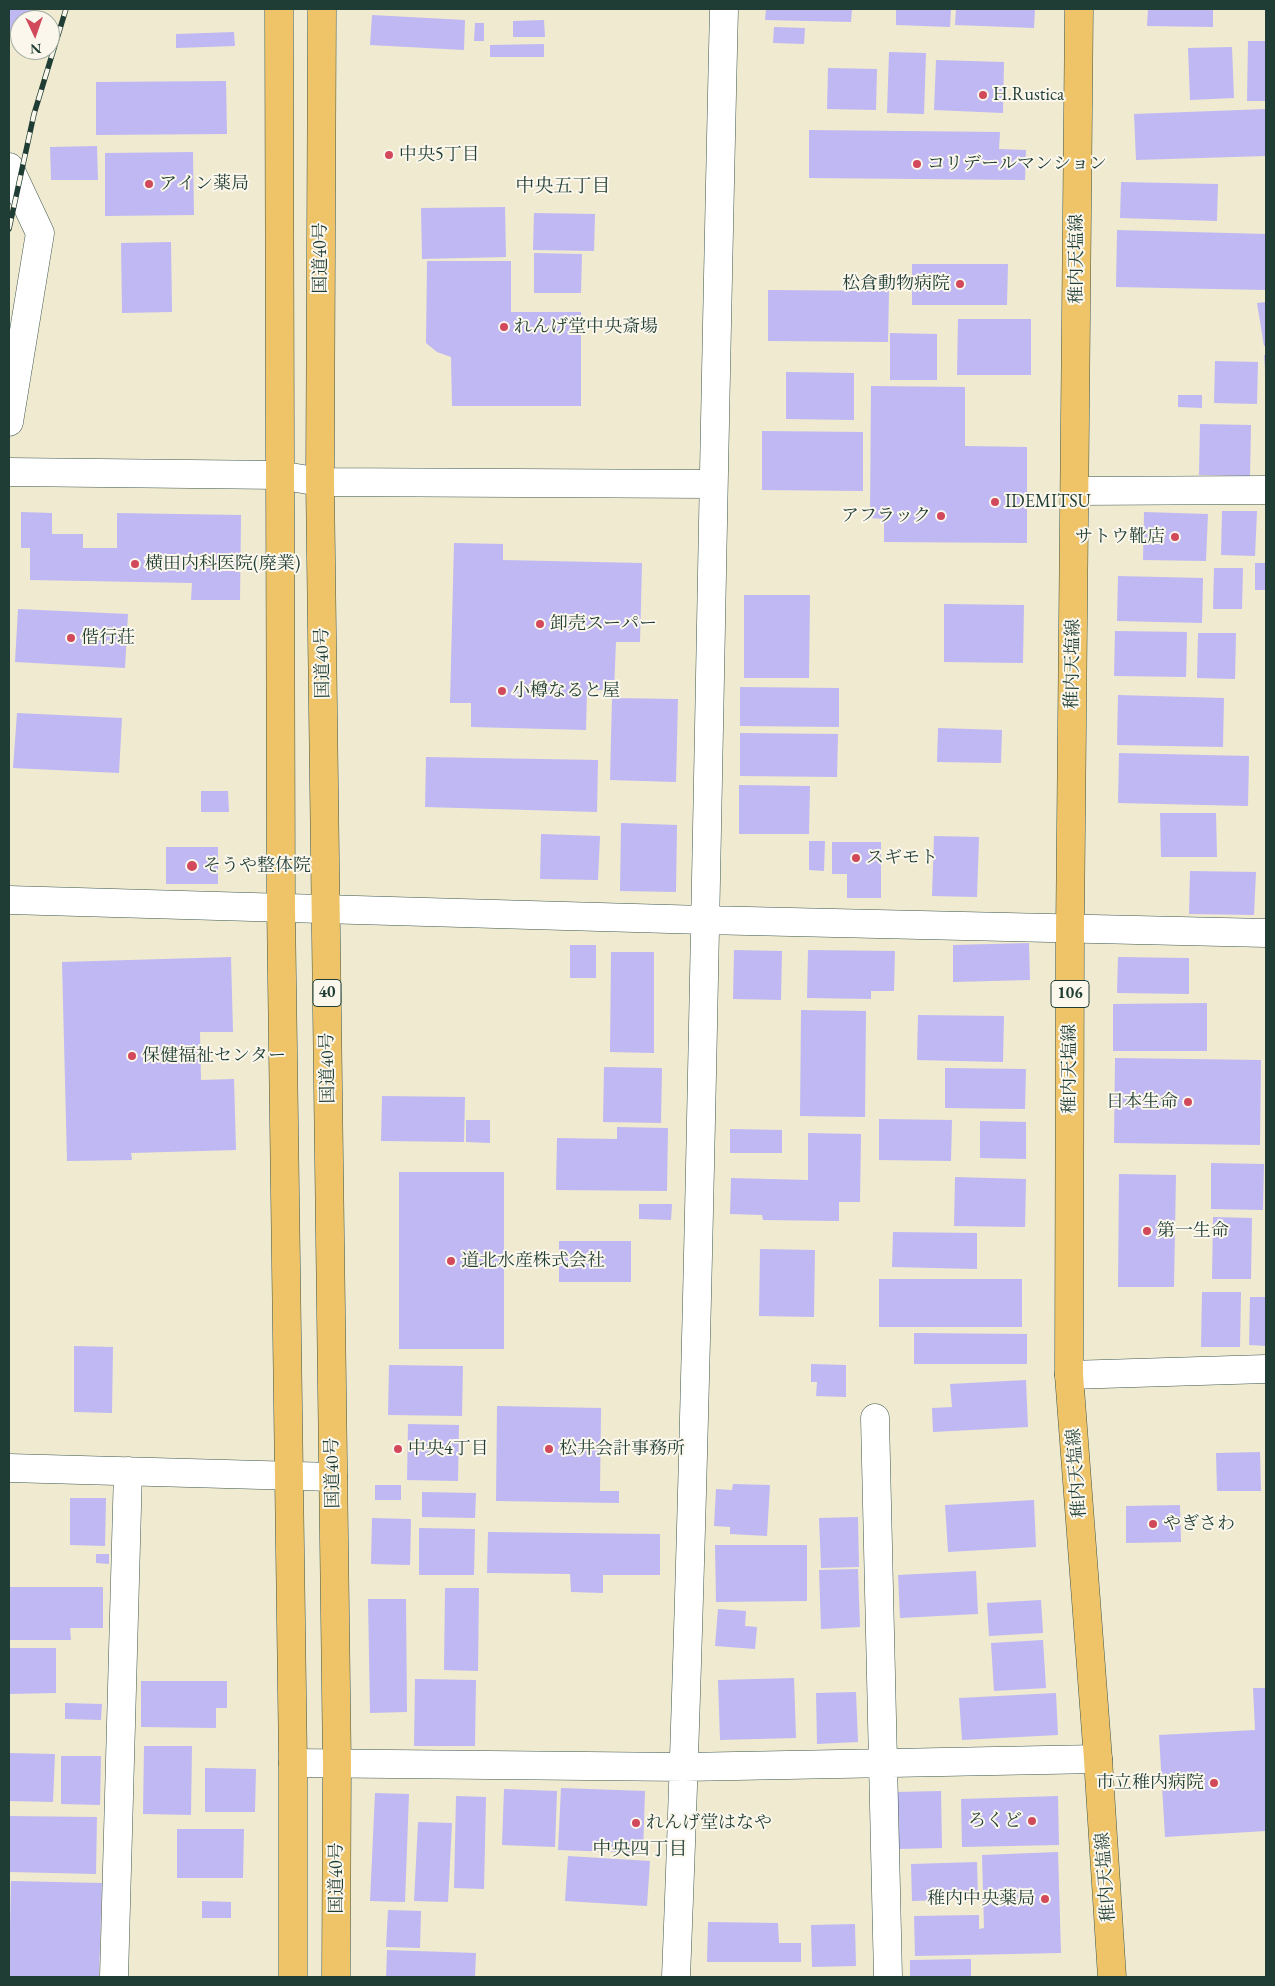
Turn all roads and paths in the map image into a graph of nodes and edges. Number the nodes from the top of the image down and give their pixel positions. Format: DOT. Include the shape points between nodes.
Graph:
graph roads {
  1 [pos="279,9"];
  2 [pos="322,9"];
  3 [pos="724,9"];
  4 [pos="1079,9"];
  5 [pos="9,167"];
  6 [pos="9,422"];
  7 [pos="9,472"];
  8 [pos="279,475"];
  9 [pos="320,482"];
  10 [pos="712,484"];
  11 [pos="1266,490"];
  12 [pos="1075,491"];
  13 [pos="9,900"];
  14 [pos="281,908"];
  15 [pos="326,910"];
  16 [pos="704,920"];
  17 [pos="1070,929"];
  18 [pos="1266,933"];
  19 [pos="1266,1369"];
  20 [pos="1069,1375"];
  21 [pos="875,1418"];
  22 [pos="9,1468"];
  23 [pos="128,1471"];
  24 [pos="289,1477"];
  25 [pos="334,1478"];
  26 [pos="1098,1759"];
  27 [pos="293,1763"];
  28 [pos="338,1764"];
  29 [pos="883,1764"];
  30 [pos="684,1767"];
  31 [pos="114,1977"];
  32 [pos="293,1977"];
  33 [pos="336,1977"];
  34 [pos="676,1977"];
  35 [pos="888,1977"];
  36 [pos="1112,1977"];
  1 -- 8 [label="main road"];
  2 -- 9 [label="main road, 国道40号 / 40"];
  3 -- 10 [label="street"];
  4 -- 12 [label="main road, 稚内天塩線 / 106"];
  5 -- 6 [label="street" via="40,233"];
  7 -- 8 [label="street"];
  8 -- 9 [label="street"];
  8 -- 14 [label="main road"];
  9 -- 10 [label="street"];
  9 -- 15 [label="main road, 国道40号 / 40"];
  10 -- 16 [label="street"];
  11 -- 12 [label="street"];
  12 -- 17 [label="main road, 稚内天塩線 / 106"];
  13 -- 14 [label="street"];
  14 -- 15 [label="street"];
  14 -- 24 [label="main road"];
  15 -- 16 [label="street"];
  15 -- 25 [label="main road, 国道40号 / 40"];
  16 -- 17 [label="street"];
  16 -- 30 [label="street" via="696,1383"];
  17 -- 18 [label="street"];
  17 -- 20 [label="main road, 稚内天塩線 / 106"];
  19 -- 20 [label="street"];
  20 -- 26 [label="main road, 稚内天塩線 / 106"];
  21 -- 29 [label="street"];
  22 -- 23 [label="street"];
  23 -- 24 [label="street"];
  23 -- 31 [label="street"];
  24 -- 25 [label="street"];
  24 -- 27 [label="main road"];
  25 -- 28 [label="main road, 国道40号 / 40"];
  26 -- 29 [label="street"];
  26 -- 36 [label="main road, 稚内天塩線 / 106"];
  27 -- 28 [label="street"];
  27 -- 32 [label="main road"];
  28 -- 30 [label="street"];
  28 -- 33 [label="main road, 国道40号 / 40"];
  29 -- 30 [label="street"];
  29 -- 35 [label="street"];
  30 -- 34 [label="street"];
}
